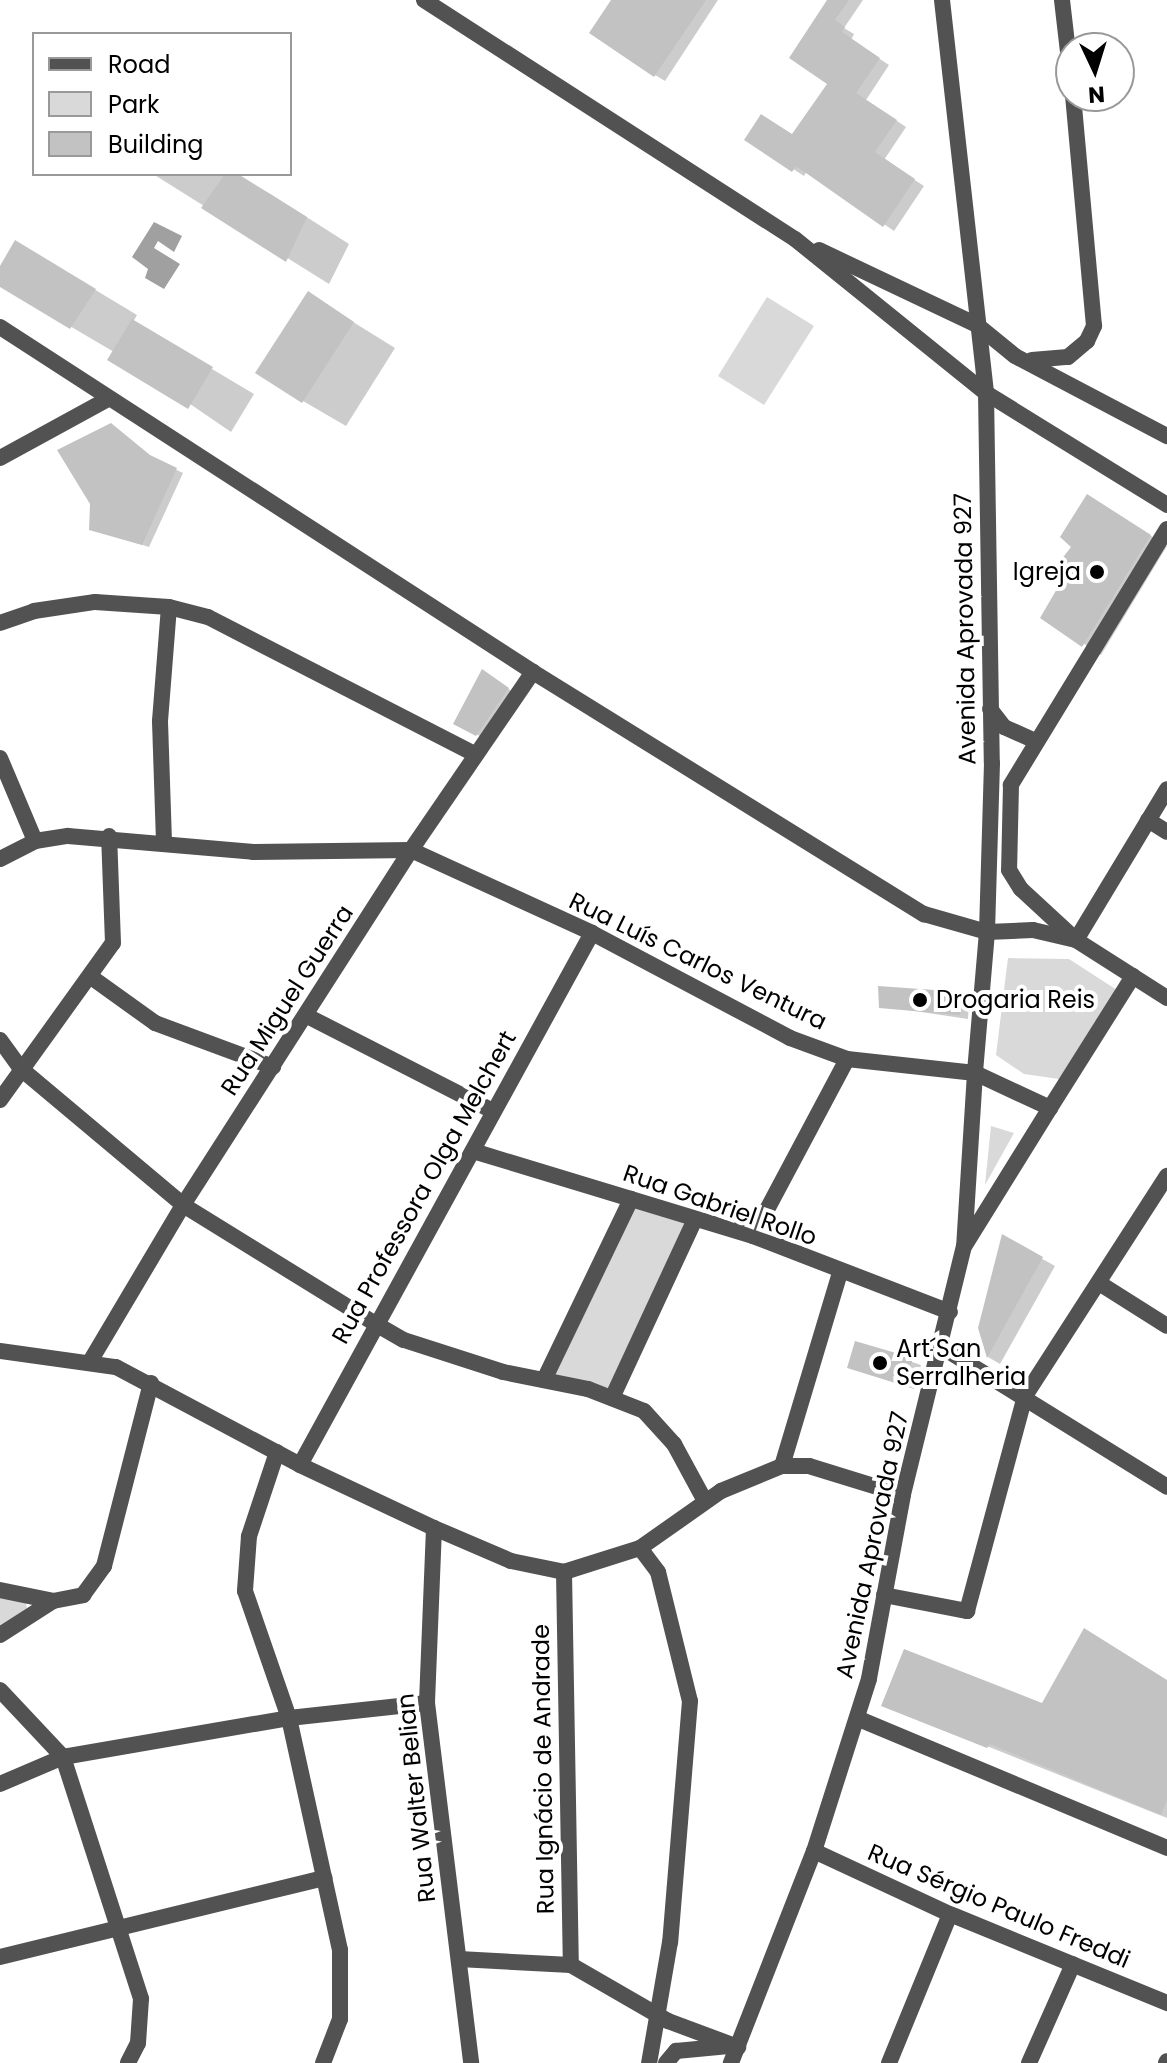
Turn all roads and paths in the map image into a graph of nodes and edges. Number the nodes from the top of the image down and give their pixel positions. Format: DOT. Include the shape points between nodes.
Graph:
graph roads {
  1 [pos="424,0"];
  2 [pos="942,0"];
  3 [pos="1062,0"];
  4 [pos="1066,32"];
  5 [pos="1074,112"];
  6 [pos="795,239"];
  7 [pos="977,325"];
  8 [pos="0,327"];
  9 [pos="1015,356"];
  10 [pos="986,393"];
  11 [pos="106,400"];
  12 [pos="1167,436"];
  13 [pos="0,458"];
  14 [pos="1167,505"];
  15 [pos="1167,529"];
  16 [pos="169,607"];
  17 [pos="0,623"];
  18 [pos="533,672"];
  19 [pos="990,709"];
  20 [pos="1036,741"];
  21 [pos="475,754"];
  22 [pos="0,758"];
  23 [pos="1167,789"];
  24 [pos="1148,820"];
  25 [pos="1167,832"];
  26 [pos="109,836"];
  27 [pos="35,841"];
  28 [pos="164,842"];
  29 [pos="411,850"];
  30 [pos="0,859"];
  31 [pos="987,932"];
  32 [pos="592,933"];
  33 [pos="1076,940"];
  34 [pos="1133,976"];
  35 [pos="91,977"];
  36 [pos="1167,998"];
  37 [pos="307,1016"];
  38 [pos="0,1040"];
  39 [pos="847,1059"];
  40 [pos="273,1067"];
  41 [pos="20,1068"];
  42 [pos="975,1073"];
  43 [pos="0,1100"];
  44 [pos="1050,1108"];
  45 [pos="493,1111"];
  46 [pos="473,1151"];
  47 [pos="1167,1176"];
  48 [pos="631,1199"];
  49 [pos="183,1205"];
  50 [pos="695,1219"];
  51 [pos="753,1236"];
  52 [pos="964,1246"];
  53 [pos="840,1273"];
  54 [pos="1099,1283"];
  55 [pos="950,1312"];
  56 [pos="374,1323"];
  57 [pos="1167,1326"];
  58 [pos="940,1346"];
  59 [pos="0,1351"];
  60 [pos="91,1360"];
  61 [pos="544,1380"];
  62 [pos="151,1383"];
  63 [pos="1025,1396"];
  64 [pos="612,1398"];
  65 [pos="277,1452"];
  66 [pos="300,1465"];
  67 [pos="782,1466"];
  68 [pos="1167,1487"];
  69 [pos="903,1495"];
  70 [pos="705,1501"];
  71 [pos="434,1528"];
  72 [pos="640,1548"];
  73 [pos="564,1572"];
  74 [pos="0,1590"];
  75 [pos="884,1595"];
  76 [pos="53,1601"];
  77 [pos="0,1635"];
  78 [pos="0,1690"];
  79 [pos="427,1703"];
  80 [pos="289,1718"];
  81 [pos="859,1719"];
  82 [pos="63,1757"];
  83 [pos="0,1784"];
  84 [pos="1167,1848"];
  85 [pos="814,1851"];
  86 [pos="325,1878"];
  87 [pos="950,1914"];
  88 [pos="120,1926"];
  89 [pos="0,1957"];
  90 [pos="459,1959"];
  91 [pos="1073,1964"];
  92 [pos="571,1965"];
  93 [pos="1167,2003"];
  94 [pos="658,2014"];
  95 [pos="736,2046"];
  96 [pos="128,2063"];
  97 [pos="323,2063"];
  98 [pos="471,2063"];
  99 [pos="649,2063"];
  100 [pos="666,2063"];
  101 [pos="731,2063"];
  102 [pos="889,2063"];
  103 [pos="1029,2063"];
  1 -- 6 [label="street"];
  2 -- 7 [label="street, Avenida Aprovada 927"];
  3 -- 4 [label="street"];
  5 -- 9 [label="street" via="1094,326 1087,341 1057,362"];
  6 -- 7 [label="street"];
  6 -- 10 [label="street"];
  7 -- 9 [label="street"];
  7 -- 10 [label="street, Avenida Aprovada 927"];
  8 -- 11 [label="street"];
  9 -- 12 [label="street"];
  10 -- 14 [label="street"];
  10 -- 19 [label="street, Avenida Aprovada 927"];
  11 -- 13 [label="street"];
  11 -- 18 [label="street"];
  15 -- 20 [label="street"];
  16 -- 17 [label="street" via="95,602 34,611"];
  16 -- 21 [label="street" via="208,617"];
  16 -- 28 [label="street" via="160,721"];
  18 -- 21 [label="street, Rua Miguel Guerra"];
  18 -- 31 [label="street" via="924,914"];
  19 -- 20 [label="street" via="1004,727"];
  19 -- 31 [label="street, Avenida Aprovada 927"];
  20 -- 33 [label="street" via="1011,785 1009,870 1041,913"];
  21 -- 29 [label="street, Rua Miguel Guerra"];
  22 -- 27 [label="street"];
  23 -- 24 [label="street"];
  24 -- 25 [label="street"];
  24 -- 33 [label="street"];
  26 -- 27 [label="street"];
  26 -- 28 [label="street"];
  26 -- 35 [label="street" via="113,943"];
  27 -- 30 [label="street"];
  28 -- 29 [label="street" via="253,852"];
  29 -- 32 [label="street, Rua Luís Carlos Ventura"];
  29 -- 37 [label="street, Rua Miguel Guerra"];
  31 -- 33 [label="street" via="1033,930"];
  31 -- 42 [label="street, Avenida Aprovada 927"];
  32 -- 39 [label="street, Rua Luís Carlos Ventura" via="790,1038"];
  32 -- 45 [label="street, Rua Professora Olga Melchert"];
  33 -- 34 [label="street"];
  34 -- 36 [label="street"];
  34 -- 44 [label="street"];
  35 -- 40 [label="street" via="155,1023"];
  35 -- 41 [label="street"];
  37 -- 40 [label="street, Rua Miguel Guerra"];
  37 -- 45 [label="street"];
  38 -- 41 [label="street"];
  39 -- 42 [label="street, Rua Luís Carlos Ventura"];
  39 -- 51 [label="street"];
  40 -- 49 [label="street, Rua Miguel Guerra"];
  41 -- 43 [label="street"];
  41 -- 49 [label="street"];
  42 -- 44 [label="street, Rua Luís Carlos Ventura"];
  42 -- 52 [label="street, Avenida Aprovada 927"];
  44 -- 52 [label="street"];
  45 -- 46 [label="street, Rua Professora Olga Melchert"];
  46 -- 48 [label="street, Rua Gabriel Rollo"];
  46 -- 56 [label="street, Rua Professora Olga Melchert"];
  47 -- 54 [label="street"];
  48 -- 50 [label="street, Rua Gabriel Rollo"];
  48 -- 61 [label="street"];
  49 -- 56 [label="street"];
  49 -- 60 [label="street, Rua Miguel Guerra"];
  50 -- 51 [label="street, Rua Gabriel Rollo"];
  50 -- 64 [label="street"];
  51 -- 53 [label="street, Rua Gabriel Rollo"];
  52 -- 55 [label="street, Avenida Aprovada 927"];
  53 -- 55 [label="street, Rua Gabriel Rollo"];
  53 -- 67 [label="street"];
  54 -- 57 [label="street"];
  54 -- 63 [label="street"];
  55 -- 58 [label="street, Avenida Aprovada 927"];
  56 -- 61 [label="street" via="404,1340"];
  56 -- 66 [label="street, Rua Professora Olga Melchert"];
  58 -- 63 [label="street"];
  58 -- 69 [label="street, Avenida Aprovada 927"];
  59 -- 60 [label="street"];
  60 -- 62 [label="street"];
  61 -- 64 [label="street"];
  62 -- 65 [label="street"];
  62 -- 76 [label="street" via="104,1566 83,1595"];
  63 -- 68 [label="street"];
  63 -- 75 [label="street" via="967,1611"];
  64 -- 70 [label="street" via="644,1411 664,1433"];
  65 -- 66 [label="street"];
  65 -- 80 [label="street" via="249,1536 245,1591"];
  66 -- 71 [label="street"];
  67 -- 69 [label="street" via="809,1466"];
  67 -- 70 [label="street"];
  69 -- 75 [label="street, Avenida Aprovada 927"];
  70 -- 72 [label="street"];
  71 -- 73 [label="street" via="511,1561"];
  71 -- 79 [label="street, Rua Walter Belian"];
  72 -- 73 [label="street"];
  72 -- 94 [label="street" via="658,1572 690,1701 670,1942"];
  73 -- 92 [label="street, Rua Ignácio de Andrade"];
  74 -- 76 [label="street"];
  75 -- 81 [label="street, Avenida Aprovada 927"];
  76 -- 77 [label="street"];
  78 -- 82 [label="street"];
  79 -- 80 [label="street"];
  79 -- 90 [label="street, Rua Walter Belian"];
  80 -- 82 [label="street"];
  80 -- 86 [label="street"];
  81 -- 84 [label="street"];
  81 -- 85 [label="street, Avenida Aprovada 927"];
  82 -- 83 [label="street"];
  82 -- 88 [label="street"];
  85 -- 87 [label="street, Rua Sérgio Paulo Freddi"];
  85 -- 95 [label="street, Avenida Aprovada 927"];
  86 -- 88 [label="street"];
  86 -- 97 [label="street" via="342,1989 340,2019"];
  87 -- 91 [label="street, Rua Sérgio Paulo Freddi"];
  87 -- 102 [label="street"];
  88 -- 89 [label="street"];
  88 -- 96 [label="street" via="141,1999 138,2043"];
  90 -- 92 [label="street"];
  90 -- 98 [label="street, Rua Walter Belian"];
  91 -- 93 [label="street, Rua Sérgio Paulo Freddi"];
  91 -- 103 [label="street"];
  92 -- 94 [label="street"];
  94 -- 95 [label="street"];
  94 -- 99 [label="street"];
  95 -- 100 [label="street" via="676,2051"];
  95 -- 101 [label="street, Avenida Aprovada 927"];
}
